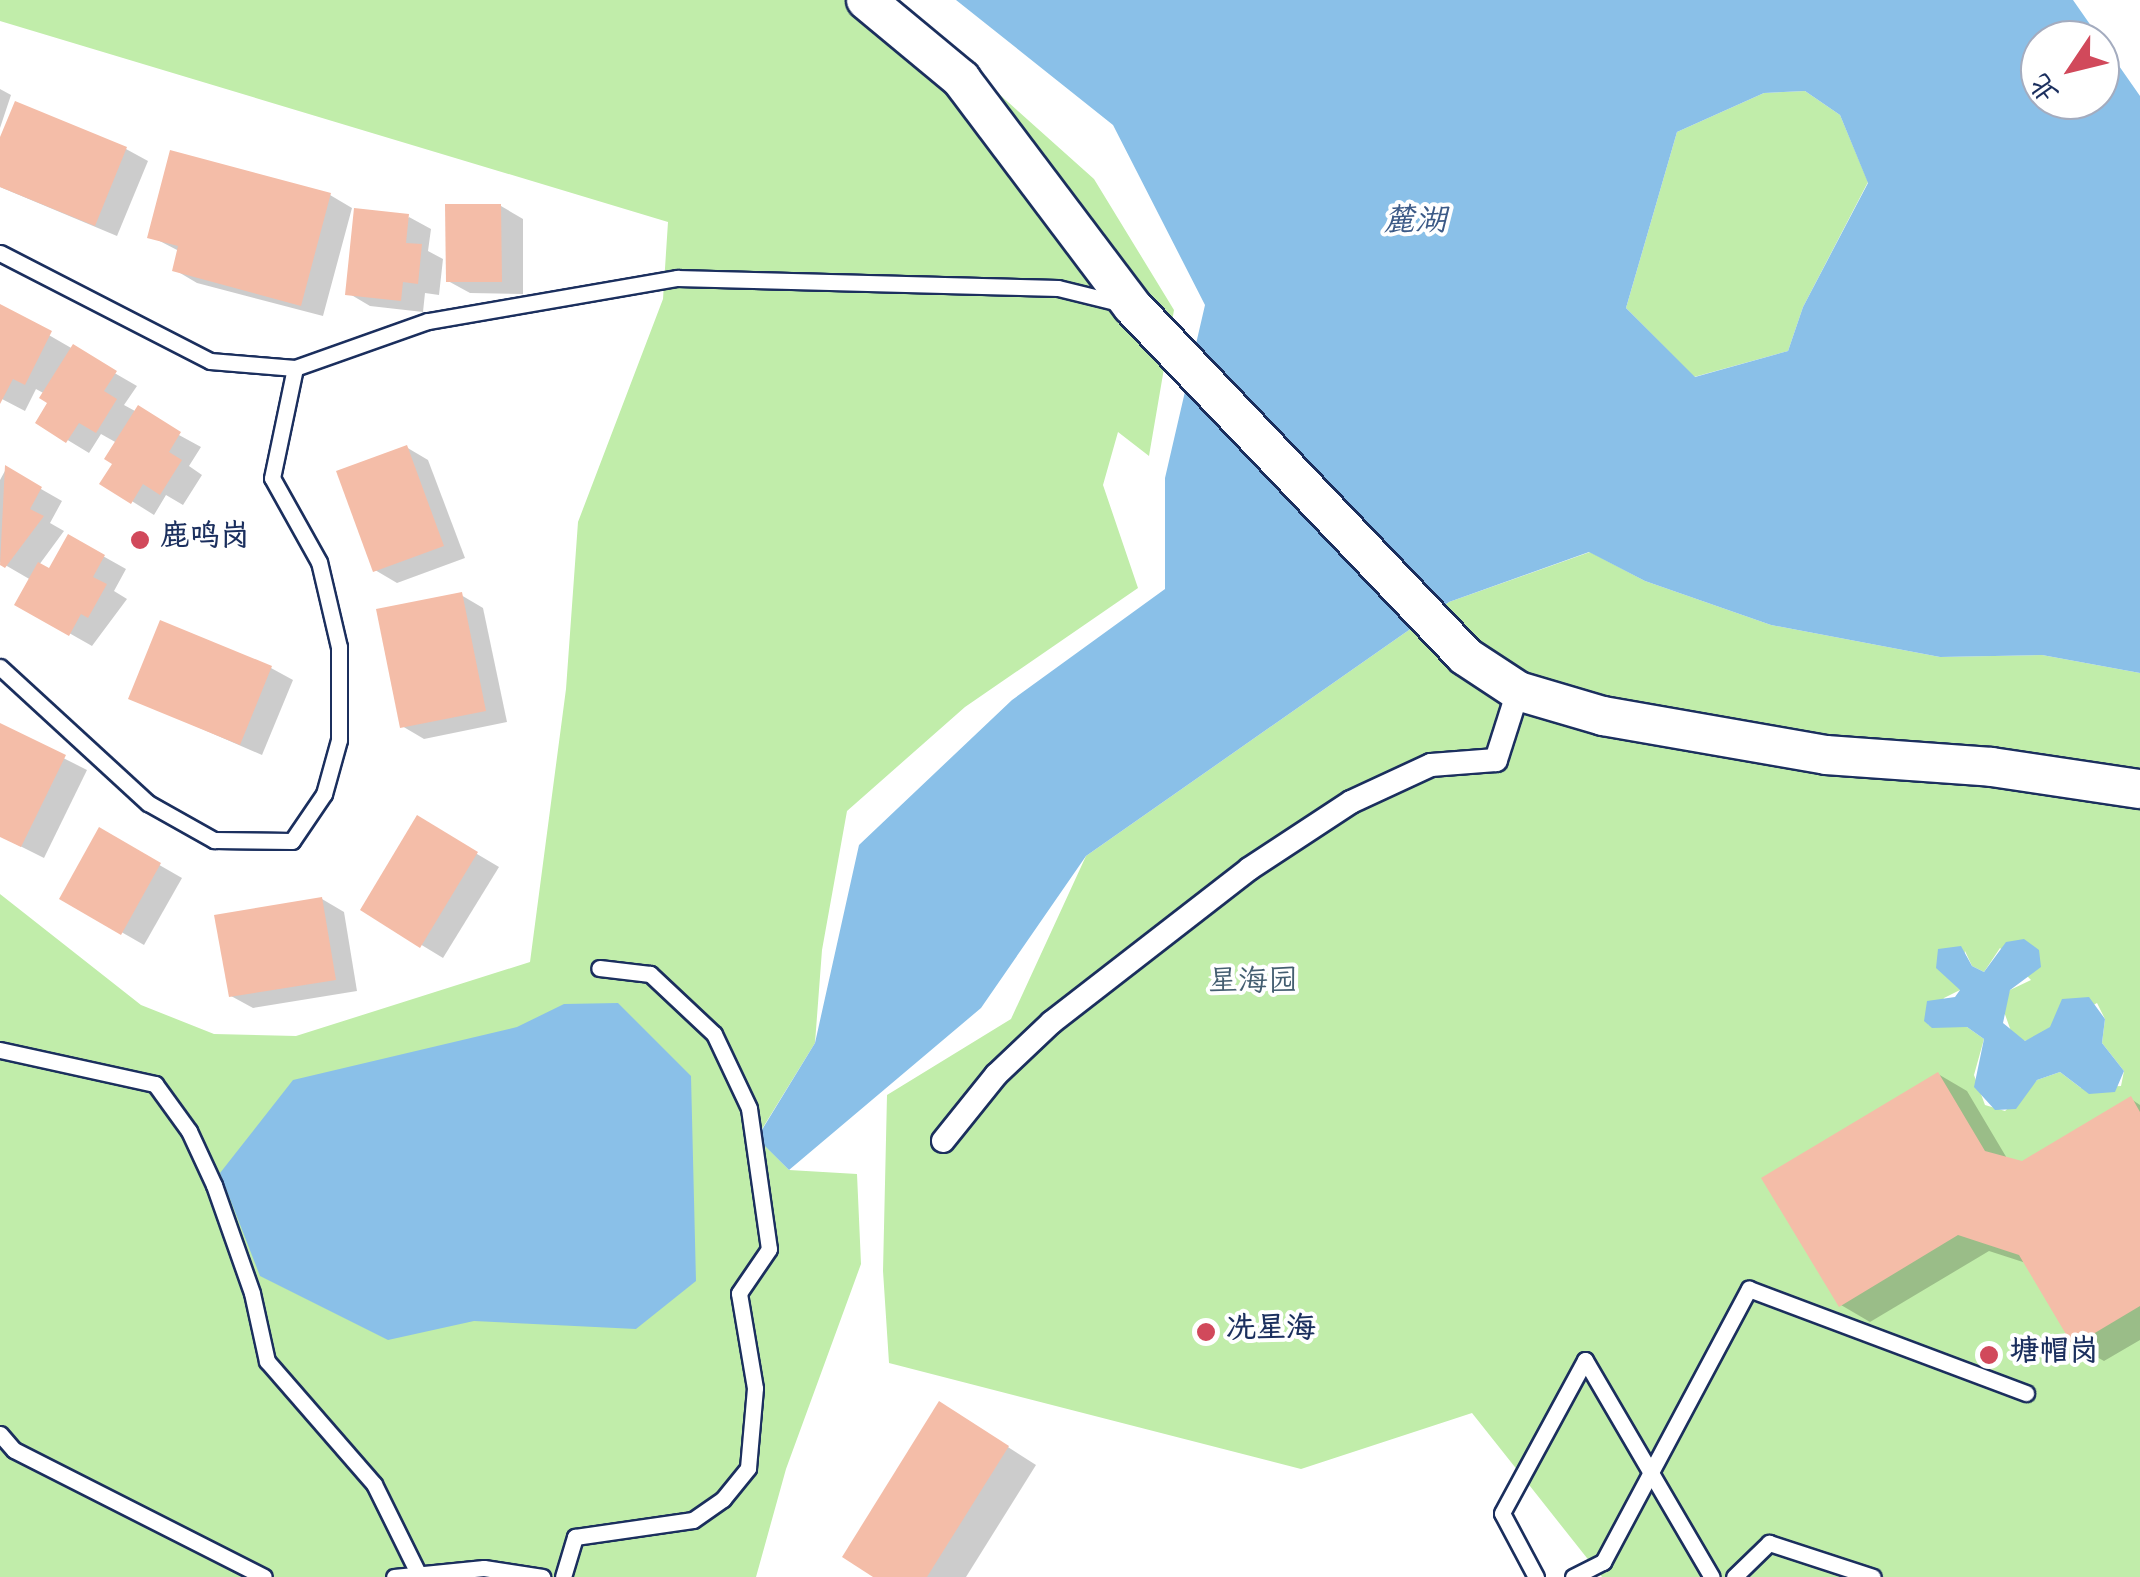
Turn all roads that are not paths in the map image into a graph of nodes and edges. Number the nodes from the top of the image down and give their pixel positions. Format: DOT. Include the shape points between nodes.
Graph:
graph roads {
  1 [pos="866,0"];
  2 [pos="0,253"];
  3 [pos="1132,306"];
  4 [pos="294,368"];
  5 [pos="0,667"];
  6 [pos="1518,690"];
  7 [pos="2140,788"];
  8 [pos="599,968"];
  9 [pos="0,1050"];
  10 [pos="944,1142"];
  11 [pos="2026,1393"];
  12 [pos="0,1434"];
  13 [pos="1650,1473"];
  14 [pos="417,1571"];
  15 [pos="264,1577"];
  16 [pos="394,1577"];
  17 [pos="542,1577"];
  18 [pos="563,1577"];
  19 [pos="1536,1577"];
  20 [pos="1573,1577"];
  21 [pos="1712,1577"];
  22 [pos="1734,1577"];
  23 [pos="1873,1577"];
  1 -- 3 [label="street" via="961,79"];
  2 -- 4 [label="lane" via="210,362"];
  3 -- 4 [label="lane" via="1058,288 677,278 428,320"];
  3 -- 6 [label="street" via="1464,656"];
  4 -- 5 [label="lane" via="272,478 319,562 339,647 339,740 324,794 292,842 214,840 148,803"];
  6 -- 7 [label="street" via="1603,716 1826,755 1992,767"];
  6 -- 10 [label="street" via="1496,760 1431,765 1351,802 1249,869 1052,1022 996,1075"];
  8 -- 18 [label="lane" via="650,974 714,1034 750,1108 769,1249 740,1293 755,1388 748,1468 693,1520 575,1537"];
  9 -- 14 [label="lane" via="155,1084 189,1131 214,1184 252,1293 267,1361 374,1484"];
  11 -- 13 [label="lane" via="1749,1289"];
  12 -- 15 [label="lane" via="14,1450"];
  13 -- 19 [label="lane" via="1584,1360 1502,1513"];
  13 -- 20 [label="lane" via="1604,1562"];
  13 -- 21 [label="lane"];
  14 -- 16 [label="lane"];
  14 -- 17 [label="lane" via="484,1568"];
  22 -- 23 [label="lane" via="1769,1543"];
}
